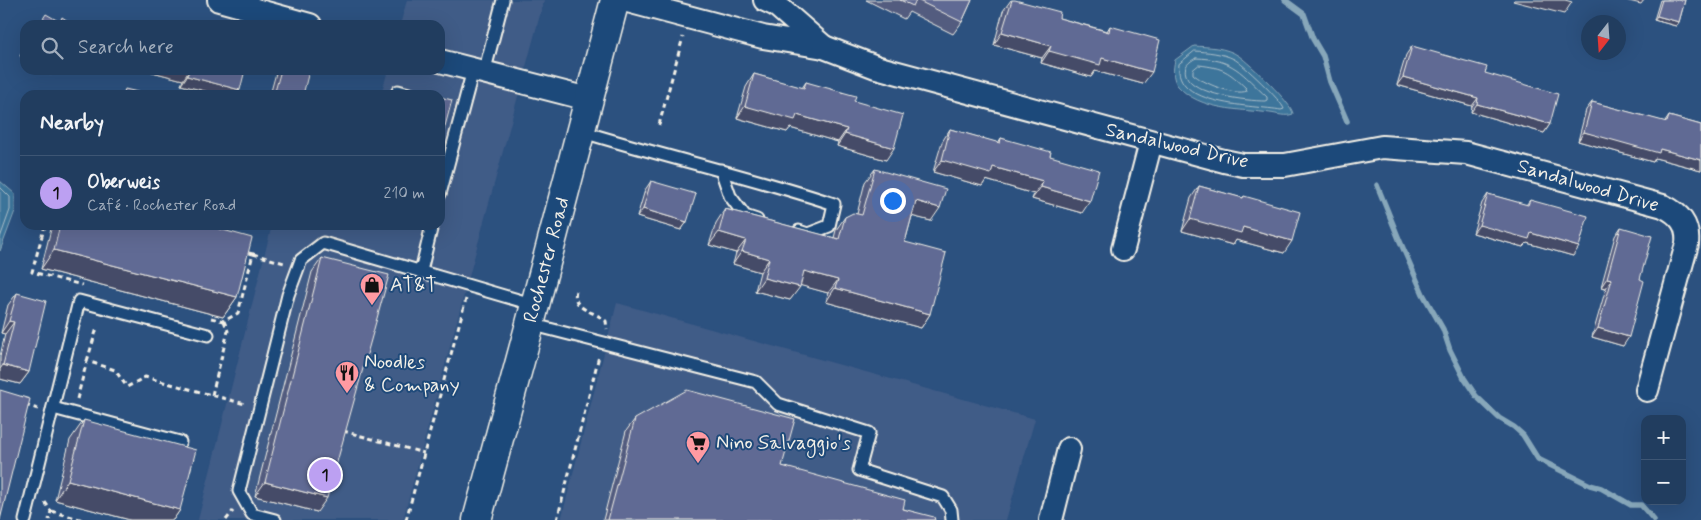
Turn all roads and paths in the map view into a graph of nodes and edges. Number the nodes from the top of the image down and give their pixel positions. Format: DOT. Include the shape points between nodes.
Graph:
graph roads {
  1 [pos="219,0"];
  2 [pos="503,0"];
  3 [pos="615,0"];
  4 [pos="624,0"];
  5 [pos="765,0"];
  6 [pos="292,20"];
  7 [pos="684,33"];
  8 [pos="824,47"];
  9 [pos="445,62"];
  10 [pos="478,71"];
  11 [pos="588,99"];
  12 [pos="660,125"];
  13 [pos="580,130"];
  14 [pos="1151,142"];
  15 [pos="445,170"];
  16 [pos="720,170"];
  17 [pos="772,224"];
  18 [pos="790,229"];
  19 [pos="44,230"];
  20 [pos="431,230"];
  21 [pos="1123,249"];
  22 [pos="244,252"];
  23 [pos="253,254"];
  24 [pos="298,268"];
  25 [pos="421,271"];
  26 [pos="90,287"];
  27 [pos="576,291"];
  28 [pos="466,299"];
  29 [pos="533,314"];
  30 [pos="205,316"];
  31 [pos="224,322"];
  32 [pos="97,328"];
  33 [pos="606,332"];
  34 [pos="208,335"];
  35 [pos="600,352"];
  36 [pos="87,361"];
  37 [pos="1647,390"];
  38 [pos="212,395"];
  39 [pos="16,402"];
  40 [pos="53,408"];
  41 [pos="259,408"];
  42 [pos="40,410"];
  43 [pos="74,414"];
  44 [pos="340,430"];
  45 [pos="180,442"];
  46 [pos="1069,449"];
  47 [pos="424,454"];
  48 [pos="42,498"];
  49 [pos="51,512"];
  50 [pos="27,520"];
  51 [pos="49,520"];
  52 [pos="83,520"];
  53 [pos="275,520"];
  54 [pos="406,520"];
  55 [pos="477,520"];
  56 [pos="557,520"];
  57 [pos="952,520"];
  58 [pos="1051,520"];
  1 -- 6 [label="street"];
  2 -- 10 [label="lane"];
  3 -- 11 [label="main road, Rochester Road"];
  4 -- 8 [label="street, Sandalwood Drive" via="763,38"];
  5 -- 8 [label="street, Sandalwood Drive"];
  7 -- 12 [label="path"];
  8 -- 14 [label="street, Sandalwood Drive" via="876,67"];
  9 -- 10 [label="street"];
  10 -- 11 [label="street"];
  10 -- 15 [label="lane" via="458,108"];
  11 -- 13 [label="main road, Rochester Road"];
  13 -- 16 [label="lane"];
  13 -- 29 [label="main road, Rochester Road"];
  14 -- 21 [label="street"];
  14 -- 37 [label="street, Sandalwood Drive" via="1224,161 1258,165 1311,162 1382,147 1466,153 1671,210 1683,221 1687,244"];
  16 -- 17 [label="lane" via="730,196 745,216"];
  16 -- 18 [label="lane" via="834,204 828,226 808,234"];
  19 -- 26 [label="path" via="32,272"];
  20 -- 25 [label="lane"];
  22 -- 23 [label="path"];
  23 -- 24 [label="path"];
  23 -- 31 [label="path" via="238,313"];
  24 -- 25 [label="lane" via="301,260 322,244"];
  24 -- 41 [label="lane"];
  25 -- 29 [label="lane"];
  27 -- 33 [label="path" via="577,304 606,321"];
  28 -- 47 [label="path"];
  29 -- 55 [label="main road, Rochester Road"];
  29 -- 57 [label="lane" via="756,382 778,404 870,433 859,470 943,497 951,510"];
  30 -- 31 [label="path"];
  31 -- 38 [label="path" via="228,331"];
  32 -- 36 [label="path"];
  34 -- 40 [label="lane" via="79,301"];
  35 -- 56 [label="path"];
  36 -- 38 [label="path" via="115,370 127,387 145,377"];
  36 -- 43 [label="path"];
  38 -- 41 [label="path"];
  39 -- 42 [label="path"];
  40 -- 43 [label="lane"];
  40 -- 50 [label="lane"];
  41 -- 53 [label="lane" via="239,491 252,514"];
  43 -- 45 [label="lane"];
  44 -- 47 [label="path"];
  46 -- 58 [label="street"];
  47 -- 54 [label="path"];
  48 -- 49 [label="path"];
  49 -- 51 [label="path"];
  49 -- 52 [label="path"];
}
